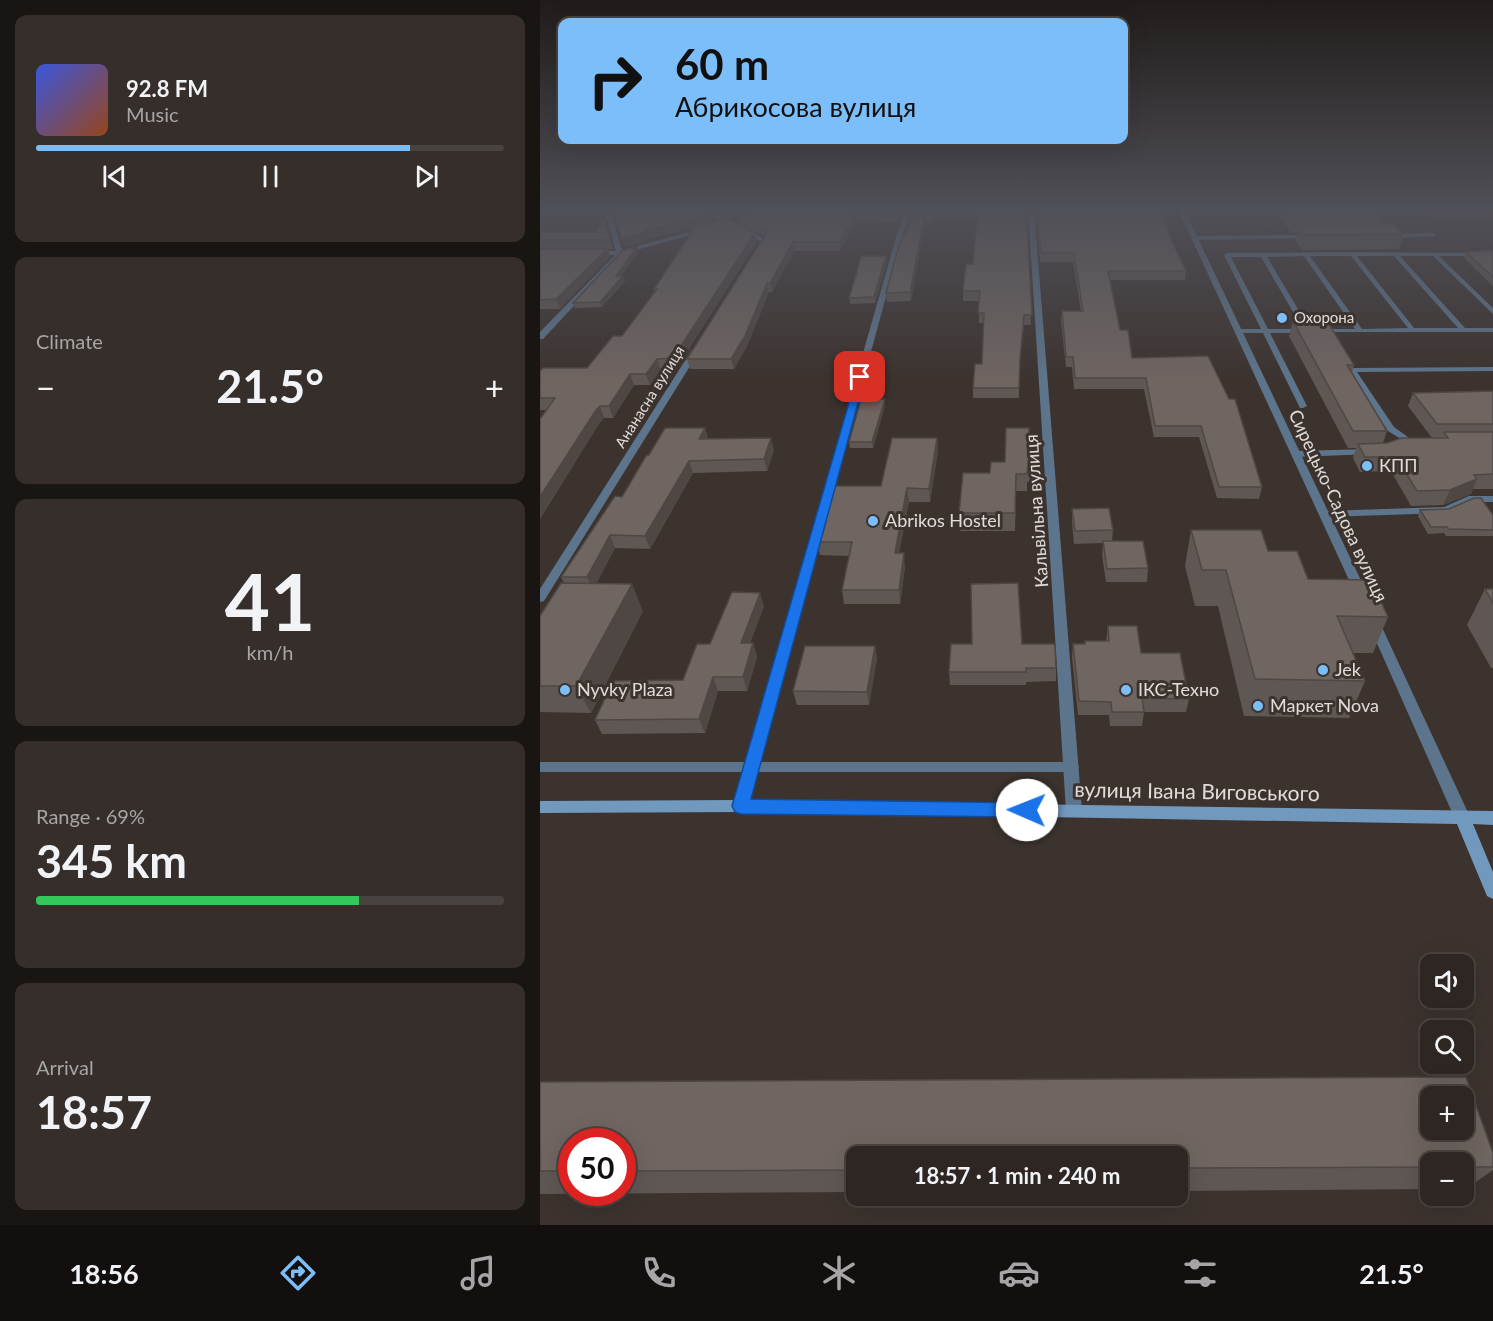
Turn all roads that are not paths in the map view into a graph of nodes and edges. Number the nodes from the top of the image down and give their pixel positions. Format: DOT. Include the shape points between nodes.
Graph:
graph roads {
  1 [pos="607,266"];
  2 [pos="895,266"];
  3 [pos="1035,266"];
  4 [pos="1207,266"];
  5 [pos="1233,266"];
  6 [pos="1270,266"];
  7 [pos="1314,266"];
  8 [pos="1362,266"];
  9 [pos="1406,266"];
  10 [pos="1446,266"];
  11 [pos="1493,312"];
  12 [pos="1265,330"];
  13 [pos="1493,330"];
  14 [pos="1238,331"];
  15 [pos="1308,331"];
  16 [pos="1360,331"];
  17 [pos="1413,331"];
  18 [pos="1464,331"];
  19 [pos="540,337"];
  20 [pos="702,340"];
  21 [pos="1493,369"];
  22 [pos="1303,406"];
  23 [pos="1419,442"];
  24 [pos="1382,452"];
  25 [pos="1296,454"];
  26 [pos="1493,499"];
  27 [pos="1325,514"];
  28 [pos="540,598"];
  29 [pos="1364,600"];
  30 [pos="1368,611"];
  31 [pos="540,767"];
  32 [pos="1073,767"];
  33 [pos="751,768"];
  34 [pos="741,806"];
  35 [pos="540,807"];
  36 [pos="1074,811"];
  37 [pos="1493,818"];
  38 [pos="1463,819"];
  39 [pos="1493,891"];
  1 -- 19 [label="street"];
  2 -- 33 [label="street"];
  3 -- 32 [label="street, Кальвільна вулиця"];
  4 -- 14 [label="street, Сирецько-Садова вулиця"];
  5 -- 12 [label="lane"];
  6 -- 15 [label="lane"];
  7 -- 16 [label="lane"];
  8 -- 17 [label="lane"];
  9 -- 18 [label="lane"];
  10 -- 11 [label="lane"];
  12 -- 14 [label="lane"];
  12 -- 15 [label="lane"];
  12 -- 22 [label="lane"];
  13 -- 18 [label="lane"];
  14 -- 25 [label="street, Сирецько-Садова вулиця"];
  15 -- 16 [label="lane"];
  16 -- 17 [label="lane"];
  17 -- 18 [label="lane"];
  20 -- 28 [label="street, Ананасна вулиця"];
  21 -- 23 [label="lane" via="1352,370 1404,443"];
  24 -- 25 [label="lane"];
  25 -- 27 [label="street, Сирецько-Садова вулиця"];
  26 -- 27 [label="lane" via="1470,499 1446,510"];
  27 -- 29 [label="street, Сирецько-Садова вулиця"];
  30 -- 38 [label="street, Сирецько-Садова вулиця"];
  31 -- 33 [label="lane"];
  32 -- 33 [label="lane"];
  32 -- 36 [label="street, Кальвільна вулиця"];
  33 -- 34 [label="street"];
  34 -- 35 [label="main road, вулиця Івана Виговського"];
  34 -- 36 [label="main road, вулиця Івана Виговського"];
  36 -- 38 [label="main road, вулиця Івана Виговського"];
  37 -- 38 [label="main road, вулиця Івана Виговського"];
  38 -- 39 [label="main road"];
}
